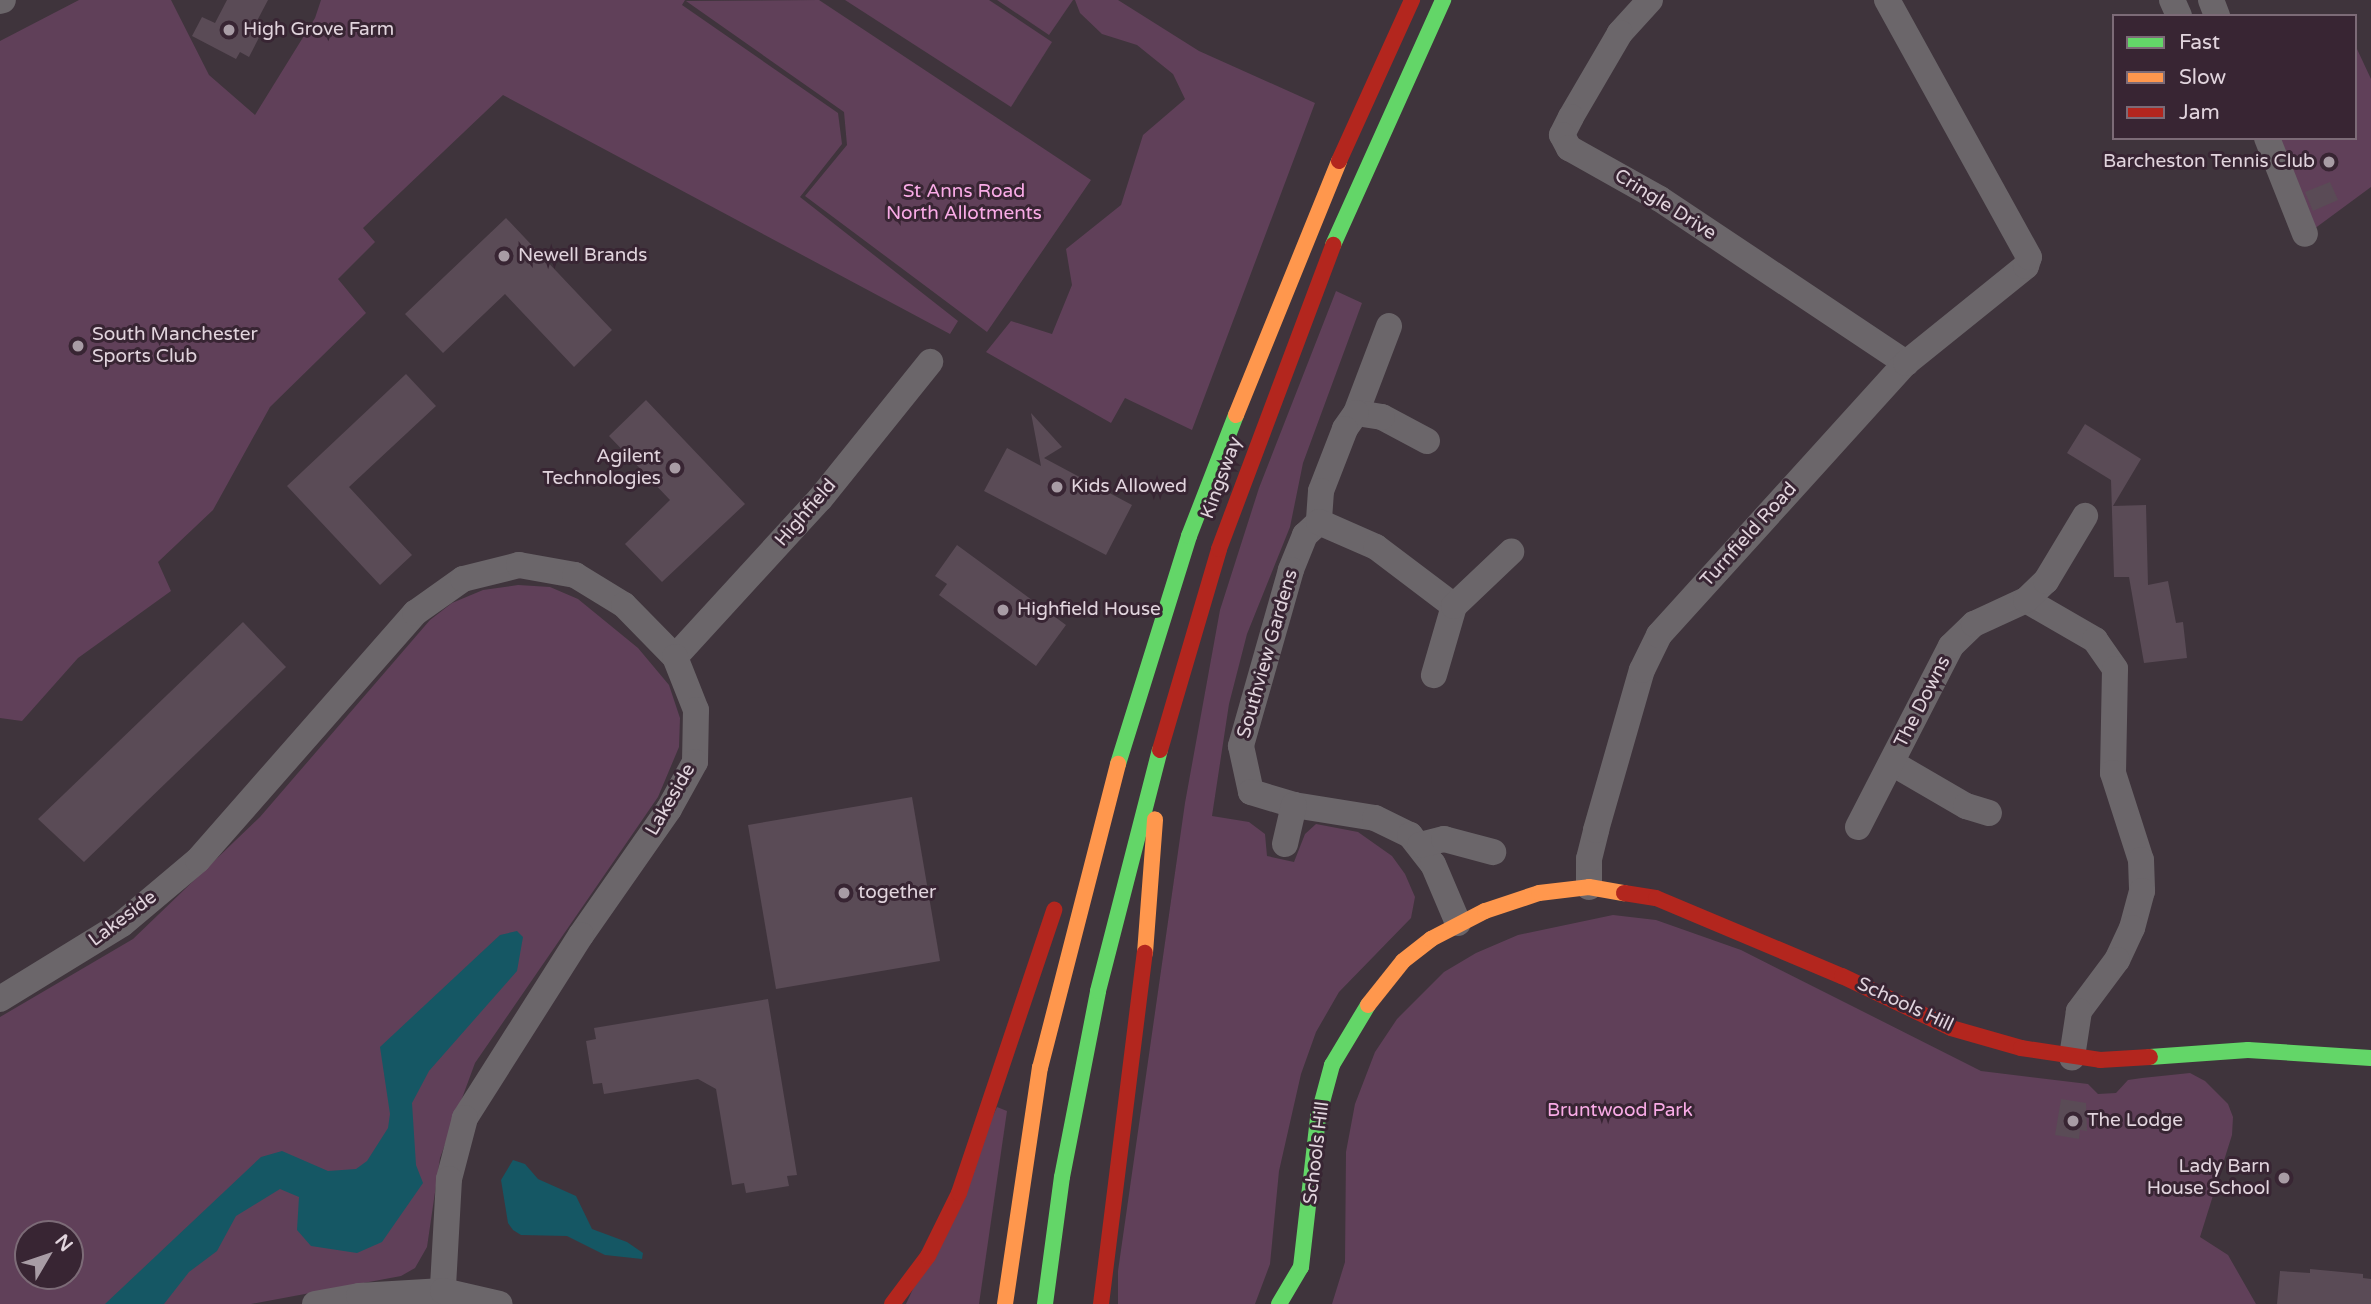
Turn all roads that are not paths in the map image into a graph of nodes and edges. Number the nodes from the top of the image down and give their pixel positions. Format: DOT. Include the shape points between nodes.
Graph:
graph roads {
  1 [pos="1412,0"];
  2 [pos="1443,0"];
  3 [pos="1650,0"];
  4 [pos="1887,0"];
  5 [pos="2268,140"];
  6 [pos="2305,234"];
  7 [pos="1388,326"];
  8 [pos="1906,363"];
  9 [pos="926,367"];
  10 [pos="1356,413"];
  11 [pos="1427,440"];
  12 [pos="2085,516"];
  13 [pos="1319,522"];
  14 [pos="1511,552"];
  15 [pos="2026,600"];
  16 [pos="1454,606"];
  17 [pos="675,657"];
  18 [pos="1434,675"];
  19 [pos="1124,739"];
  20 [pos="1156,754"];
  21 [pos="1892,763"];
  22 [pos="1294,806"];
  23 [pos="1989,813"];
  24 [pos="1858,827"];
  25 [pos="1081,834"];
  26 [pos="1285,844"];
  27 [pos="1420,845"];
  28 [pos="1493,852"];
  29 [pos="1589,887"];
  30 [pos="1058,896"];
  31 [pos="1458,923"];
  32 [pos="0,999"];
  33 [pos="2071,1057"];
  34 [pos="2371,1058"];
  35 [pos="1301,1267"];
  36 [pos="1306,1289"];
  37 [pos="443,1298"];
  38 [pos="315,1304"];
  39 [pos="500,1304"];
  40 [pos="892,1304"];
  41 [pos="1005,1304"];
  42 [pos="1045,1304"];
  43 [pos="1101,1304"];
  44 [pos="1279,1304"];
  1 -- 19 [label="main road, Kingsway" via="1311,224 1257,360 1189,536"];
  2 -- 20 [label="main road, Kingsway" via="1346,215 1282,377 1219,549"];
  3 -- 8 [label="street, Cringle Drive" via="1620,33 1571,117 1562,135 1569,148 1660,199"];
  4 -- 8 [label="street, Turnfield Road" via="2029,257 2026,266"];
  5 -- 6 [label="street"];
  7 -- 10 [label="street, Southview Gardens"];
  8 -- 29 [label="street, Turnfield Road" via="1668,623 1649,650 1588,859"];
  9 -- 17 [label="street, Highfield" via="820,499"];
  10 -- 11 [label="street" via="1382,417"];
  10 -- 13 [label="street, Southview Gardens" via="1321,491"];
  12 -- 15 [label="street, The Downs" via="2046,580"];
  13 -- 16 [label="street" via="1376,547"];
  13 -- 22 [label="street, Southview Gardens" via="1305,535 1291,570 1241,746 1251,792"];
  14 -- 16 [label="street"];
  15 -- 21 [label="street, The Downs" via="1974,624 1951,646"];
  15 -- 33 [label="street" via="2095,640 2115,669 2113,773 2141,860 2142,891 2132,928 2117,960 2079,1011"];
  16 -- 18 [label="street"];
  17 -- 32 [label="street, Lakeside" via="624,605 575,575 519,565 463,579 415,613 198,860 122,924"];
  17 -- 37 [label="street, Lakeside" via="696,710 695,762 669,809 581,935 465,1118 449,1179"];
  19 -- 25 [label="main road"];
  19 -- 41 [label="main road, Kingsway" via="1060,977 1023,1160"];
  20 -- 42 [label="main road, Kingsway" via="1098,991 1062,1177"];
  20 -- 43 [label="main road" via="1153,890"];
  21 -- 23 [label="street, The Downs" via="1966,806"];
  21 -- 24 [label="street, The Downs"];
  22 -- 26 [label="street"];
  22 -- 27 [label="street" via="1375,818"];
  27 -- 28 [label="street" via="1444,839"];
  27 -- 31 [label="street"];
  29 -- 31 [label="main road, Schools Hill" via="1524,897"];
  29 -- 33 [label="main road, Schools Hill" via="1657,898 1709,918 1951,1028"];
  30 -- 40 [label="main road" via="959,1193 928,1256"];
  31 -- 35 [label="main road, Schools Hill" via="1393,972 1357,1018 1337,1056 1318,1117"];
  33 -- 34 [label="main road, Schools Hill" via="2100,1060 2265,1050"];
  35 -- 36 [label="main road, Schools Hill"];
  35 -- 44 [label="main road, Schools Hill"];
  37 -- 38 [label="street" via="359,1296"];
  37 -- 39 [label="street"];
}
